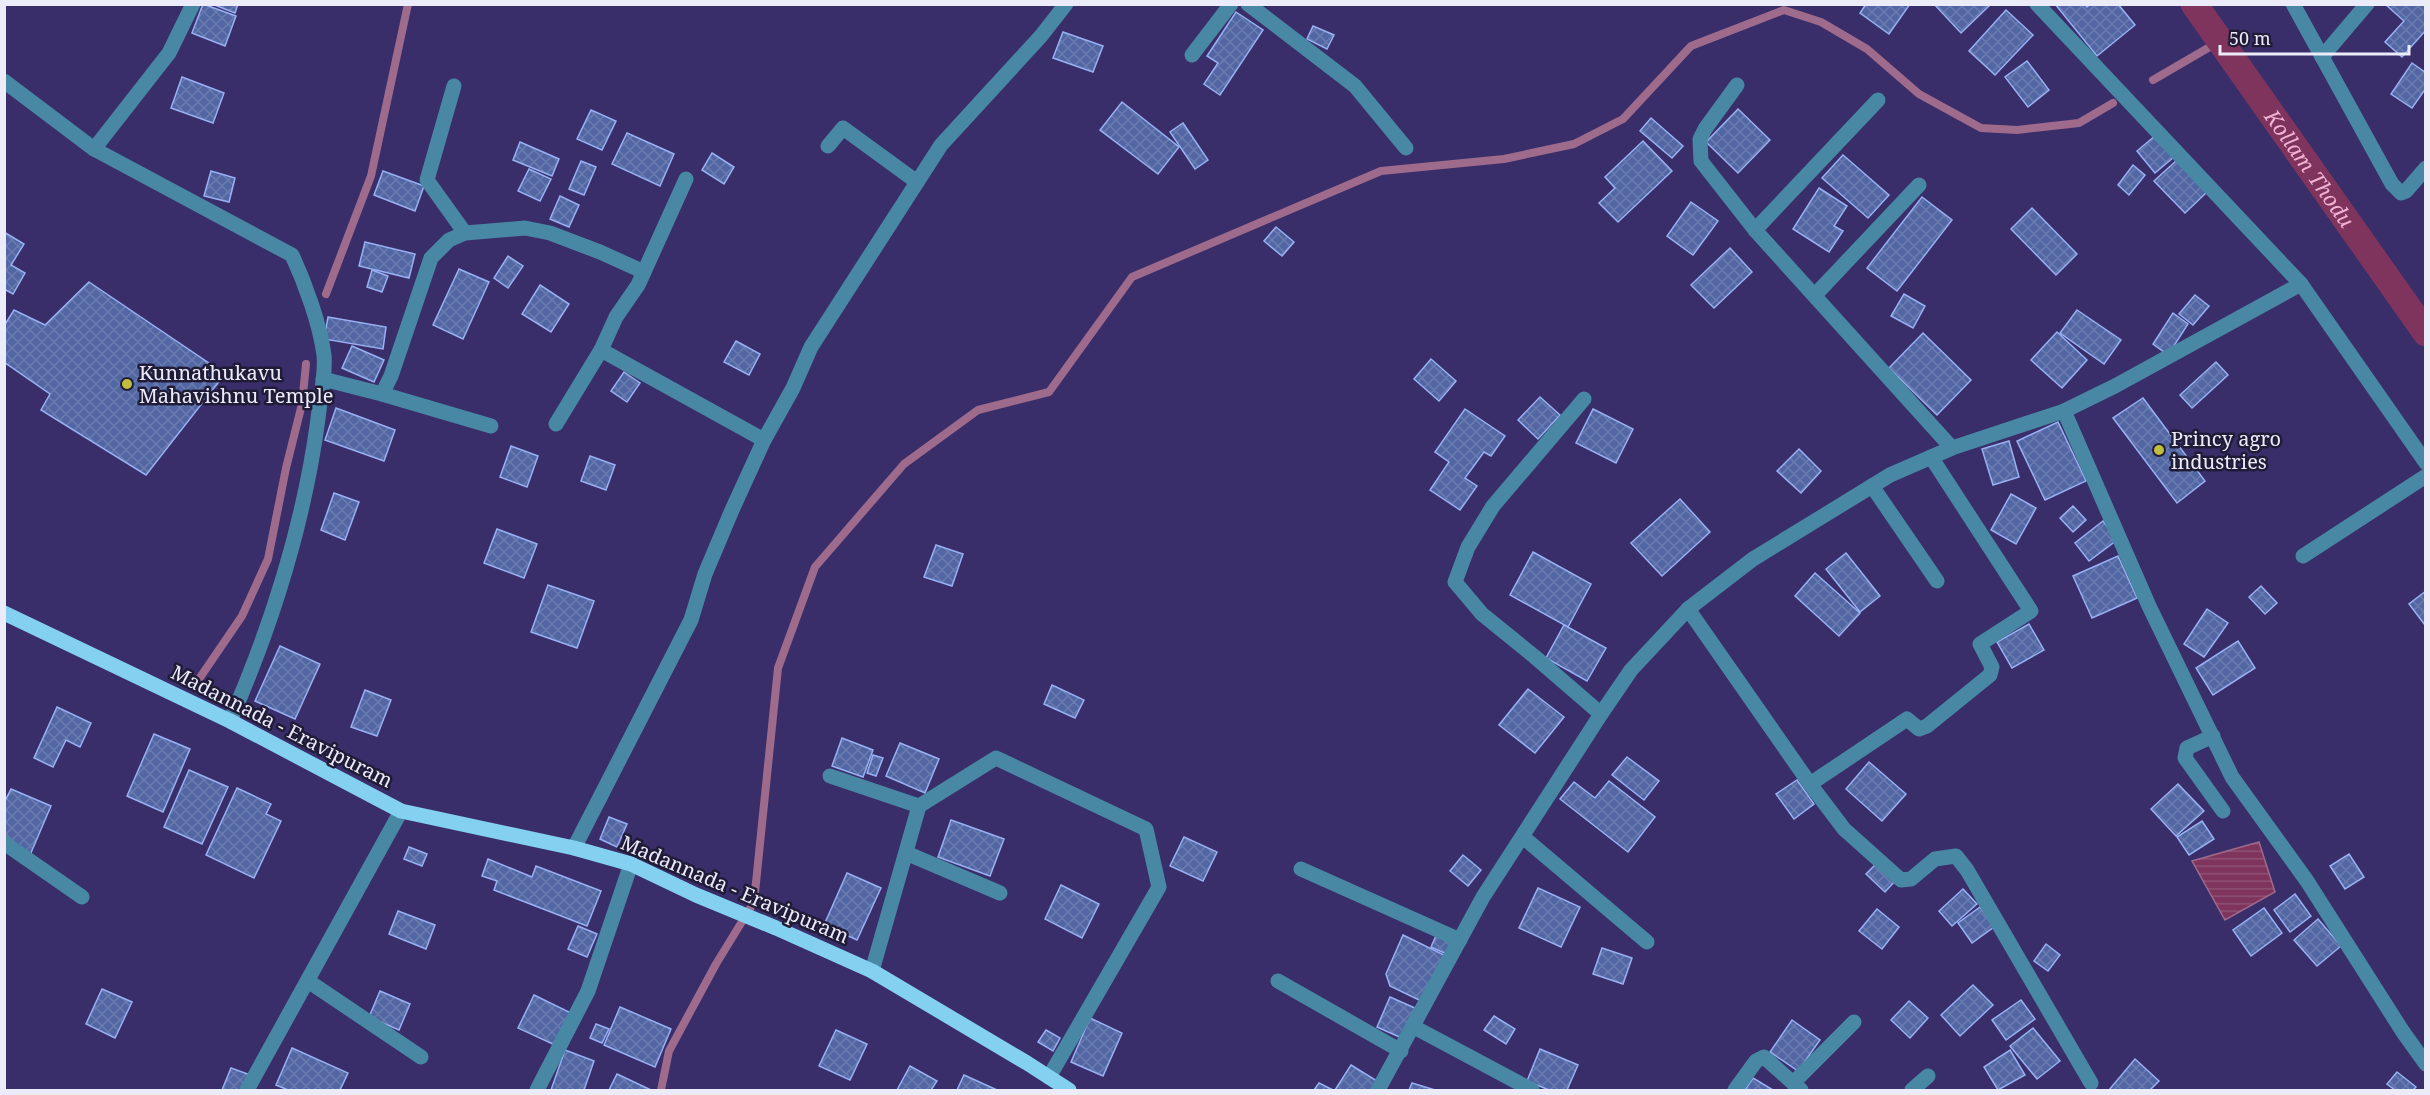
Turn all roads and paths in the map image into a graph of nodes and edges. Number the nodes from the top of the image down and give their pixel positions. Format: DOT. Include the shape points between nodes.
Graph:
graph roads {
  1 [pos="193,4"];
  2 [pos="1231,4"];
  3 [pos="1248,4"];
  4 [pos="2037,4"];
  5 [pos="2293,4"];
  6 [pos="2367,4"];
  7 [pos="1064,5"];
  8 [pos="1192,55"];
  9 [pos="2322,57"];
  10 [pos="4,81"];
  11 [pos="1737,85"];
  12 [pos="454,86"];
  13 [pos="1878,100"];
  14 [pos="828,146"];
  15 [pos="1407,148"];
  16 [pos="94,149"];
  17 [pos="2426,168"];
  18 [pos="686,179"];
  19 [pos="917,182"];
  20 [pos="1919,185"];
  21 [pos="1755,230"];
  22 [pos="465,233"];
  23 [pos="644,272"];
  24 [pos="2301,284"];
  25 [pos="1816,294"];
  26 [pos="602,350"];
  27 [pos="323,379"];
  28 [pos="382,394"];
  29 [pos="1584,399"];
  30 [pos="2064,411"];
  31 [pos="556,424"];
  32 [pos="491,426"];
  33 [pos="764,440"];
  34 [pos="1952,448"];
  35 [pos="1932,457"];
  36 [pos="2426,463"];
  37 [pos="2426,476"];
  38 [pos="1872,486"];
  39 [pos="2303,556"];
  40 [pos="1937,581"];
  41 [pos="1688,609"];
  42 [pos="4,613"];
  43 [pos="1601,714"];
  44 [pos="230,721"];
  45 [pos="2213,736"];
  46 [pos="830,777"];
  47 [pos="1810,784"];
  48 [pos="920,806"];
  49 [pos="401,811"];
  50 [pos="2223,811"];
  51 [pos="1522,837"];
  52 [pos="4,843"];
  53 [pos="574,848"];
  54 [pos="906,853"];
  55 [pos="631,864"];
  56 [pos="1301,869"];
  57 [pos="1000,893"];
  58 [pos="82,897"];
  59 [pos="1460,940"];
  60 [pos="1647,942"];
  61 [pos="872,971"];
  62 [pos="308,981"];
  63 [pos="1278,981"];
  64 [pos="1854,1022"];
  65 [pos="1414,1028"];
  66 [pos="1401,1051"];
  67 [pos="421,1057"];
  68 [pos="2426,1064"];
  69 [pos="1928,1076"];
  70 [pos="1049,1077"];
  71 [pos="2091,1083"];
  72 [pos="1797,1087"];
  73 [pos="247,1090"];
  74 [pos="537,1090"];
  75 [pos="1069,1090"];
  76 [pos="1378,1090"];
  77 [pos="1532,1090"];
  78 [pos="1735,1090"];
  79 [pos="1912,1090"];
  1 -- 16 [label="street" via="169,53"];
  2 -- 8 [label="street"];
  3 -- 15 [label="street" via="1355,86"];
  4 -- 24 [label="street"];
  5 -- 9 [label="street"];
  6 -- 9 [label="street"];
  7 -- 19 [label="street" via="1041,36 942,145"];
  9 -- 17 [label="street" via="2392,184 2401,193 2406,191"];
  10 -- 16 [label="street"];
  11 -- 21 [label="street" via="1705,129 1699,150 1701,161"];
  12 -- 22 [label="street" via="427,180"];
  13 -- 21 [label="street"];
  14 -- 19 [label="street" via="843,128"];
  16 -- 27 [label="street" via="292,255 307,287 324,355"];
  18 -- 23 [label="street"];
  19 -- 33 [label="street" via="811,348"];
  20 -- 25 [label="street"];
  21 -- 25 [label="street"];
  22 -- 23 [label="street" via="525,228 550,233"];
  22 -- 28 [label="street" via="449,240 431,258"];
  23 -- 26 [label="street" via="616,317"];
  24 -- 30 [label="street"];
  24 -- 36 [label="street"];
  25 -- 34 [label="street"];
  26 -- 31 [label="street"];
  26 -- 33 [label="street"];
  27 -- 28 [label="street"];
  27 -- 44 [label="street" via="314,446 283,576 257,660"];
  28 -- 32 [label="street"];
  29 -- 43 [label="street" via="1493,506 1468,547 1455,582 1482,615"];
  30 -- 34 [label="street"];
  30 -- 45 [label="street" via="2149,606"];
  33 -- 53 [label="street" via="705,574 691,620"];
  34 -- 35 [label="street"];
  35 -- 38 [label="street"];
  35 -- 47 [label="street" via="2031,611 1980,644 1992,667 1990,675 1927,726 1918,729 1907,719"];
  37 -- 39 [label="street"];
  38 -- 40 [label="street"];
  38 -- 41 [label="street" via="1753,559"];
  41 -- 43 [label="street" via="1630,670"];
  41 -- 47 [label="street"];
  42 -- 44 [label="main road, Madannada - Eravipuram"];
  43 -- 51 [label="street"];
  44 -- 49 [label="main road, Madannada - Eravipuram"];
  45 -- 50 [label="street" via="2187,748 2185,758"];
  45 -- 68 [label="street" via="2232,777 2307,881"];
  46 -- 48 [label="street"];
  47 -- 71 [label="street" via="1844,829 1901,880 1911,879 1935,859 1956,856"];
  48 -- 54 [label="street"];
  48 -- 70 [label="street" via="996,758 1146,829 1159,887"];
  49 -- 53 [label="main road, Madannada - Eravipuram"];
  49 -- 62 [label="street"];
  51 -- 59 [label="street"];
  51 -- 60 [label="street"];
  52 -- 58 [label="street"];
  53 -- 55 [label="main road, Madannada - Eravipuram"];
  54 -- 57 [label="street"];
  54 -- 61 [label="street"];
  55 -- 61 [label="main road, Madannada - Eravipuram"];
  55 -- 74 [label="street" via="588,991"];
  56 -- 59 [label="street"];
  59 -- 65 [label="street"];
  61 -- 70 [label="main road, Madannada - Eravipuram"];
  62 -- 67 [label="street"];
  62 -- 73 [label="street"];
  63 -- 66 [label="street"];
  64 -- 72 [label="street"];
  65 -- 66 [label="street"];
  65 -- 77 [label="street"];
  66 -- 76 [label="street"];
  69 -- 79 [label="street"];
  70 -- 75 [label="main road, Madannada - Eravipuram"];
  72 -- 78 [label="street" via="1764,1057 1756,1060"];
}
